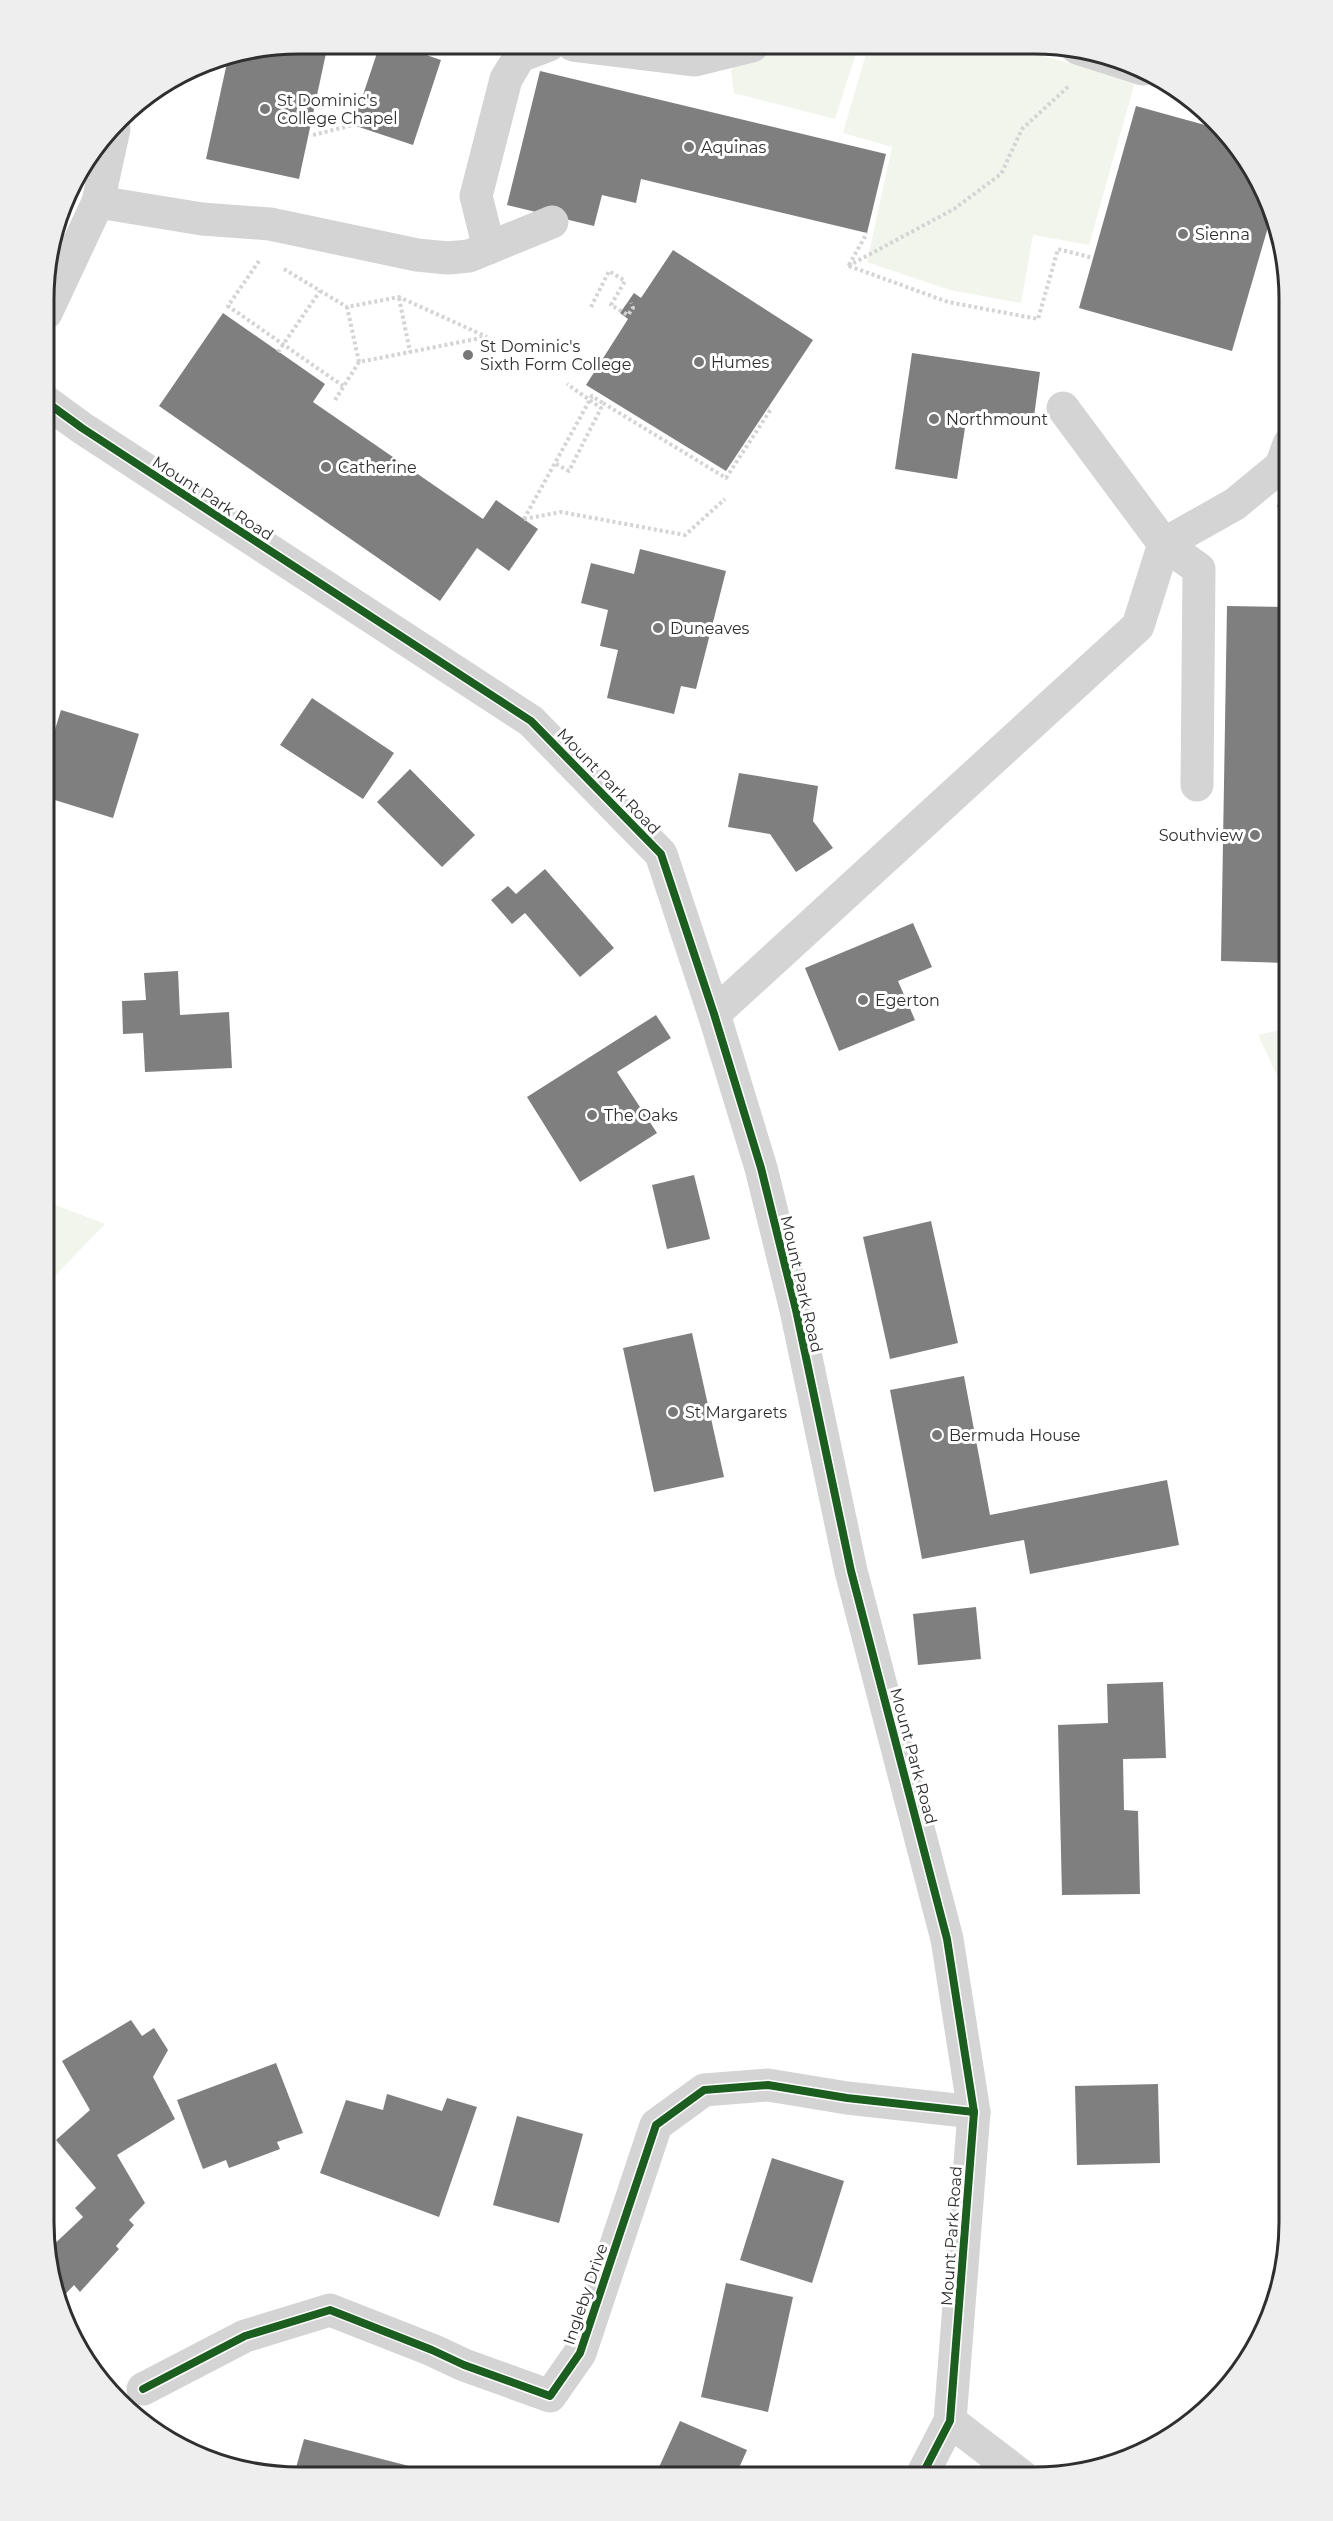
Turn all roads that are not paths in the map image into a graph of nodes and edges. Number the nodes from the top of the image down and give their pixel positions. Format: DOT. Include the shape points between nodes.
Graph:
graph roads {
  1 [pos="525,54"];
  2 [pos="646,54"];
  3 [pos="719,54"];
  4 [pos="111,142"];
  5 [pos="98,202"];
  6 [pos="552,222"];
  7 [pos="489,248"];
  8 [pos="54,295"];
  9 [pos="54,407"];
  10 [pos="1063,408"];
  11 [pos="1279,467"];
  12 [pos="1164,544"];
  13 [pos="1197,785"];
  14 [pos="714,1014"];
  15 [pos="974,2112"];
  16 [pos="143,2389"];
  17 [pos="950,2421"];
  18 [pos="926,2467"];
  19 [pos="1010,2467"];
  1 -- 7 [label="street" via="506,78 476,196"];
  2 -- 3 [label="street" via="695,60"];
  4 -- 5 [label="street"];
  5 -- 7 [label="street" via="202,219 270,224 417,255 469,256"];
  5 -- 8 [label="street"];
  6 -- 7 [label="street"];
  9 -- 14 [label="street, Mount Park Road" via="531,721 661,854"];
  10 -- 12 [label="street"];
  11 -- 12 [label="street" via="1234,504"];
  12 -- 13 [label="street" via="1199,569"];
  12 -- 14 [label="street" via="1138,626"];
  14 -- 15 [label="street, Mount Park Road" via="761,1168 796,1310 851,1571 947,1939"];
  15 -- 16 [label="street, Ingleby Drive" via="768,2085 704,2090 656,2125 580,2353 550,2396 330,2310 245,2336"];
  15 -- 17 [label="street, Mount Park Road"];
  17 -- 18 [label="street, Mount Park Road"];
  17 -- 19 [label="street"];
}
